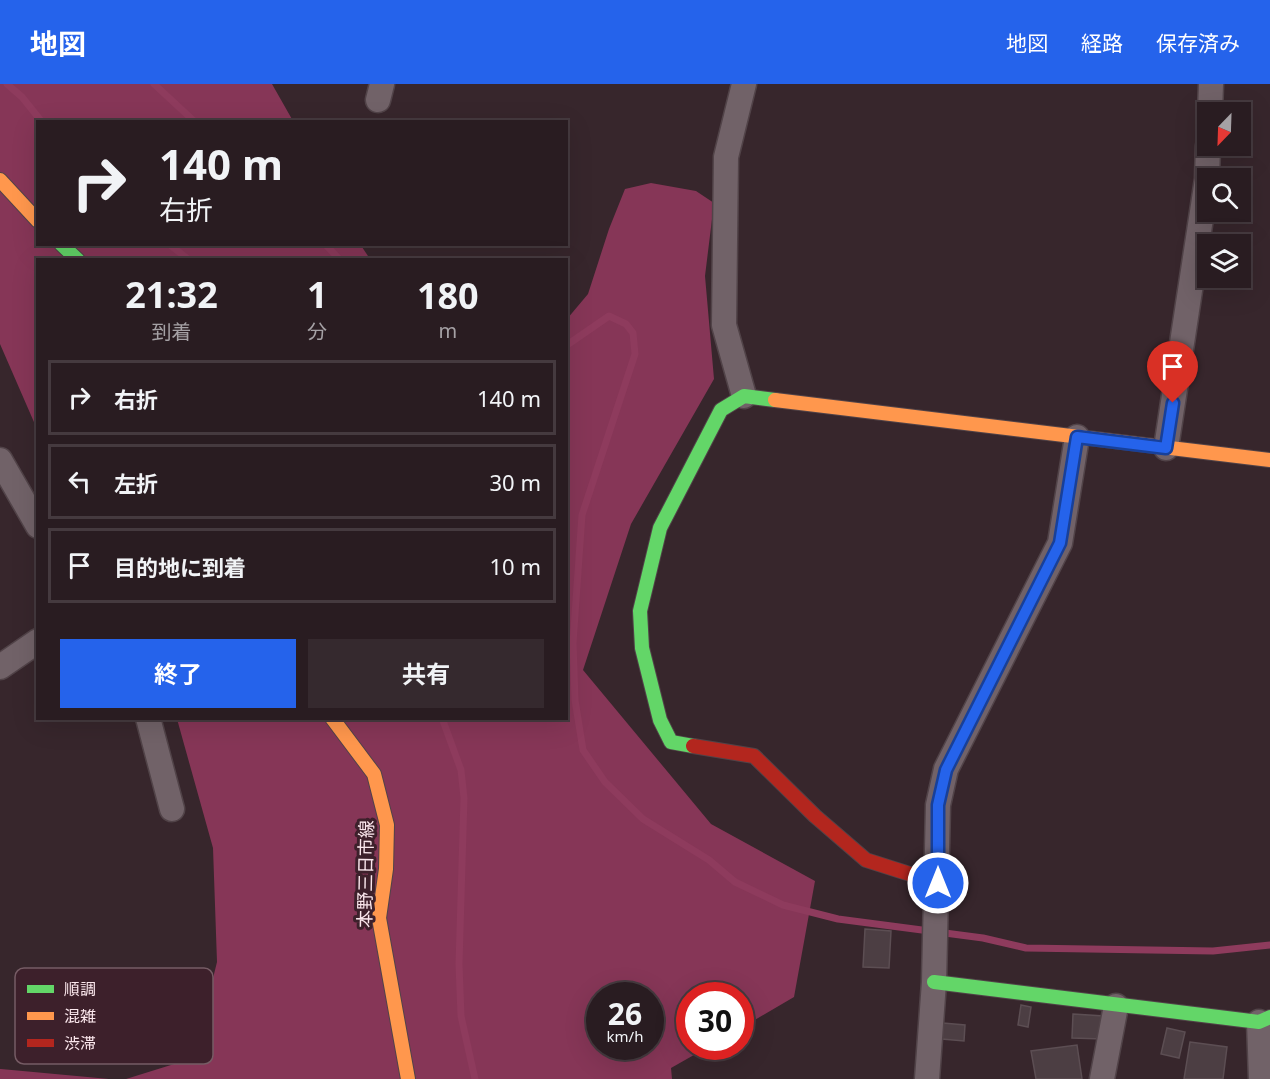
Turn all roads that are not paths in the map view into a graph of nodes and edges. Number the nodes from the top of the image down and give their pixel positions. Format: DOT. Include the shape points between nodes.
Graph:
graph roads {
  1 [pos="744,84"];
  2 [pos="1211,84"];
  3 [pos="1210,102"];
  4 [pos="1208,156"];
  5 [pos="0,180"];
  6 [pos="36,219"];
  7 [pos="63,246"];
  8 [pos="76,258"];
  9 [pos="744,396"];
  10 [pos="1077,437"];
  11 [pos="1166,448"];
  12 [pos="0,460"];
  13 [pos="1270,460"];
  14 [pos="36,523"];
  15 [pos="36,642"];
  16 [pos="0,667"];
  17 [pos="149,720"];
  18 [pos="334,720"];
  19 [pos="172,809"];
  20 [pos="938,883"];
  21 [pos="934,982"];
  22 [pos="1116,1006"];
  23 [pos="1265,1020"];
  24 [pos="408,1079"];
  25 [pos="927,1079"];
  26 [pos="1102,1079"];
  27 [pos="1261,1079"];
  1 -- 9 [label="street" via="726,157 724,325"];
  2 -- 3 [label="street"];
  4 -- 11 [label="street"];
  5 -- 6 [label="street"];
  7 -- 8 [label="street"];
  9 -- 10 [label="street"];
  9 -- 20 [label="street" via="721,410 660,528 640,612 642,648 660,720 671,742 754,756 866,860"];
  10 -- 11 [label="street"];
  10 -- 20 [label="street" via="1060,543 946,770 938,805"];
  11 -- 13 [label="street"];
  12 -- 14 [label="street"];
  15 -- 16 [label="street"];
  17 -- 19 [label="street"];
  18 -- 24 [label="street, 本野三日市線" via="374,774 387,825 379,918"];
  20 -- 21 [label="street"];
  21 -- 22 [label="street"];
  21 -- 25 [label="street"];
  22 -- 23 [label="street"];
  22 -- 26 [label="street"];
  23 -- 27 [label="street"];
}
